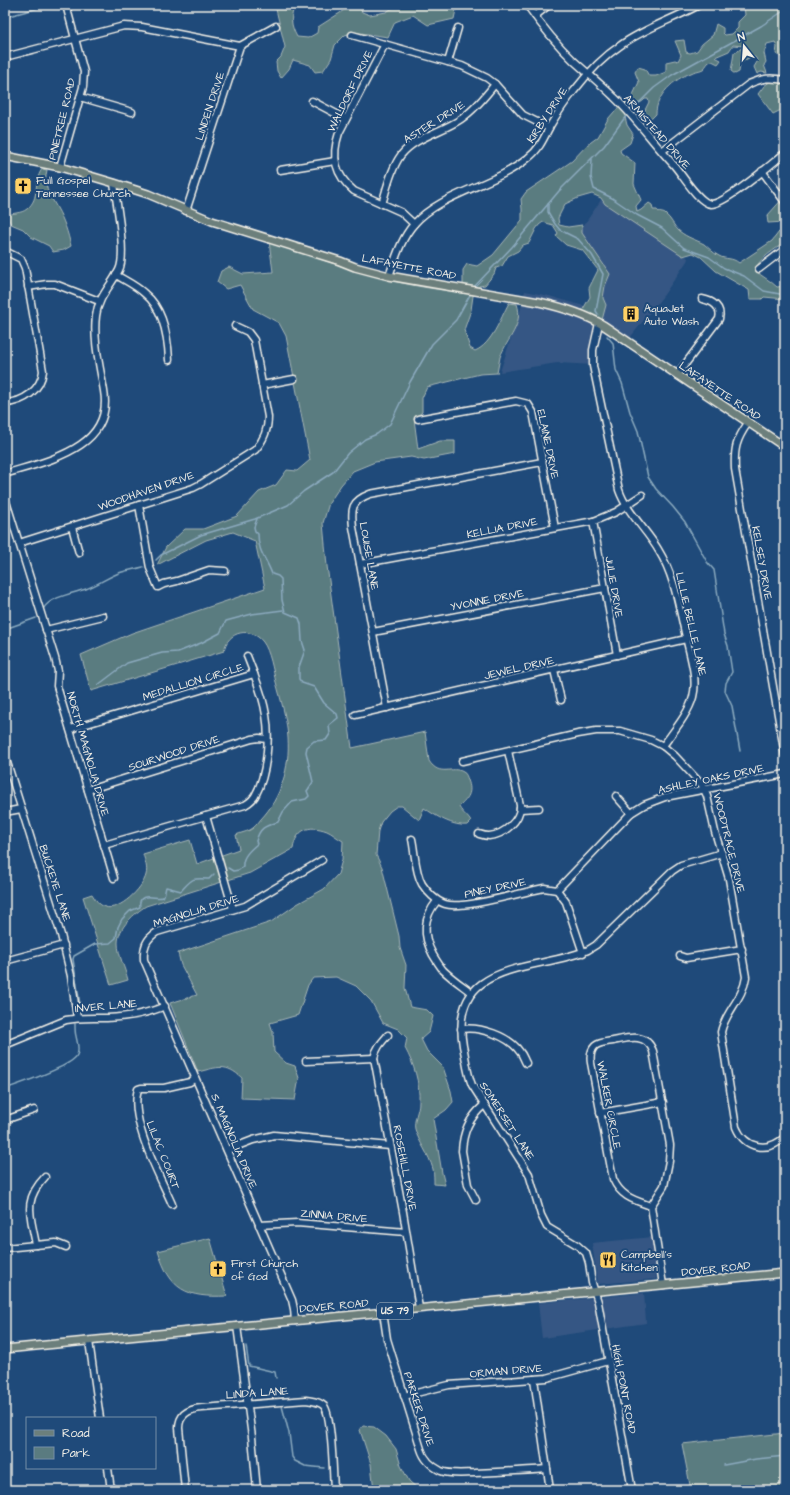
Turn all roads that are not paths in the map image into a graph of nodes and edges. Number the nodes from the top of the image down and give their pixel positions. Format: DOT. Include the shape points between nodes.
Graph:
graph roads {
  1 [pos="66,5"];
  2 [pos="527,5"];
  3 [pos="549,5"];
  4 [pos="699,5"];
  5 [pos="535,16"];
  6 [pos="276,26"];
  7 [pos="458,28"];
  8 [pos="352,35"];
  9 [pos="75,39"];
  10 [pos="385,44"];
  11 [pos="240,46"];
  12 [pos="5,57"];
  13 [pos="448,62"];
  14 [pos="589,74"];
  15 [pos="785,80"];
  16 [pos="495,84"];
  17 [pos="80,97"];
  18 [pos="312,101"];
  19 [pos="132,112"];
  20 [pos="346,119"];
  21 [pos="549,128"];
  22 [pos="662,151"];
  23 [pos="785,153"];
  24 [pos="5,156"];
  25 [pos="335,161"];
  26 [pos="60,167"];
  27 [pos="280,170"];
  28 [pos="762,171"];
  29 [pos="114,183"];
  30 [pos="785,202"];
  31 [pos="382,204"];
  32 [pos="186,211"];
  33 [pos="414,224"];
  34 [pos="785,249"];
  35 [pos="5,251"];
  36 [pos="759,269"];
  37 [pos="116,275"];
  38 [pos="389,276"];
  39 [pos="28,287"];
  40 [pos="702,299"];
  41 [pos="99,301"];
  42 [pos="600,323"];
  43 [pos="236,326"];
  44 [pos="169,360"];
  45 [pos="677,375"];
  46 [pos="294,379"];
  47 [pos="262,385"];
  48 [pos="5,403"];
  49 [pos="418,419"];
  50 [pos="748,423"];
  51 [pos="785,447"];
  52 [pos="542,462"];
  53 [pos="5,474"];
  54 [pos="642,495"];
  55 [pos="5,498"];
  56 [pos="139,505"];
  57 [pos="627,505"];
  58 [pos="593,521"];
  59 [pos="72,527"];
  60 [pos="555,528"];
  61 [pos="19,543"];
  62 [pos="79,553"];
  63 [pos="360,564"];
  64 [pos="225,571"];
  65 [pos="605,588"];
  66 [pos="103,616"];
  67 [pos="46,630"];
  68 [pos="373,632"];
  69 [pos="686,639"];
  70 [pos="617,655"];
  71 [pos="247,656"];
  72 [pos="554,670"];
  73 [pos="254,674"];
  74 [pos="561,700"];
  75 [pos="387,708"];
  76 [pos="355,715"];
  77 [pos="70,729"];
  78 [pos="267,739"];
  79 [pos="663,746"];
  80 [pos="508,751"];
  81 [pos="785,755"];
  82 [pos="5,756"];
  83 [pos="462,762"];
  84 [pos="785,774"];
  85 [pos="704,789"];
  86 [pos="88,790"];
  87 [pos="616,796"];
  88 [pos="539,808"];
  89 [pos="21,809"];
  90 [pos="520,809"];
  91 [pos="5,812"];
  92 [pos="631,813"];
  93 [pos="206,816"];
  94 [pos="479,834"];
  95 [pos="412,840"];
  96 [pos="104,845"];
  97 [pos="722,853"];
  98 [pos="322,860"];
  99 [pos="114,878"];
  100 [pos="557,890"];
  101 [pos="438,901"];
  102 [pos="233,910"];
  103 [pos="64,945"];
  104 [pos="742,949"];
  105 [pos="583,953"];
  106 [pos="680,956"];
  107 [pos="5,961"];
  108 [pos="150,972"];
  109 [pos="472,993"];
  110 [pos="165,1006"];
  111 [pos="77,1018"];
  112 [pos="461,1029"];
  113 [pos="388,1035"];
  114 [pos="5,1045"];
  115 [pos="374,1058"];
  116 [pos="306,1061"];
  117 [pos="785,1061"];
  118 [pos="526,1063"];
  119 [pos="785,1073"];
  120 [pos="196,1078"];
  121 [pos="663,1102"];
  122 [pos="484,1105"];
  123 [pos="34,1110"];
  124 [pos="600,1113"];
  125 [pos="5,1120"];
  126 [pos="785,1137"];
  127 [pos="390,1146"];
  128 [pos="226,1150"];
  129 [pos="45,1177"];
  130 [pos="476,1200"];
  131 [pos="172,1204"];
  132 [pos="651,1206"];
  133 [pos="259,1225"];
  134 [pos="406,1232"];
  135 [pos="36,1245"];
  136 [pos="66,1247"];
  137 [pos="5,1248"];
  138 [pos="785,1273"];
  139 [pos="663,1285"];
  140 [pos="596,1291"];
  141 [pos="419,1308"];
  142 [pos="383,1312"];
  143 [pos="295,1321"];
  144 [pos="238,1326"];
  145 [pos="89,1341"];
  146 [pos="5,1349"];
  147 [pos="608,1361"];
  148 [pos="534,1379"];
  149 [pos="404,1396"];
  150 [pos="248,1404"];
  151 [pos="100,1417"];
  152 [pos="108,1469"];
  153 [pos="547,1469"];
  154 [pos="111,1490"];
  155 [pos="185,1490"];
  156 [pos="257,1490"];
  157 [pos="334,1490"];
  158 [pos="550,1490"];
  159 [pos="632,1490"];
  1 -- 9 [label="street, PINETREE ROAD"];
  2 -- 5 [label="street, ARMISTEAD DRIVE"];
  3 -- 5 [label="street"];
  4 -- 14 [label="street, KIRBY DRIVE" via="620,45"];
  5 -- 14 [label="street, ARMISTEAD DRIVE"];
  6 -- 11 [label="street"];
  7 -- 13 [label="street"];
  8 -- 10 [label="street"];
  9 -- 11 [label="street" via="124,26 134,26"];
  9 -- 12 [label="street"];
  9 -- 17 [label="street, PINETREE ROAD" via="84,72"];
  10 -- 13 [label="street"];
  10 -- 20 [label="street, WALDORF DRIVE"];
  11 -- 32 [label="street, LINDEN DRIVE"];
  13 -- 16 [label="street" via="462,66"];
  14 -- 21 [label="street, KIRBY DRIVE" via="564,104"];
  14 -- 22 [label="street, ARMISTEAD DRIVE" via="615,97"];
  15 -- 22 [label="street" via="761,79 749,84"];
  16 -- 21 [label="street" via="523,115"];
  16 -- 31 [label="street, ASTER DRIVE" via="475,108 461,119 416,142 401,155"];
  17 -- 19 [label="street"];
  17 -- 26 [label="street, PINETREE ROAD"];
  18 -- 20 [label="street"];
  20 -- 25 [label="street, WALDORF DRIVE" via="336,141"];
  21 -- 33 [label="street, KIRBY DRIVE" via="544,139 522,164 439,205"];
  22 -- 28 [label="street, ARMISTEAD DRIVE" via="697,196 711,204 730,196"];
  23 -- 28 [label="street, ARMISTEAD DRIVE"];
  24 -- 26 [label="main road, LAFAYETTE ROAD"];
  25 -- 27 [label="street"];
  25 -- 31 [label="street, WALDORF DRIVE" via="348,186"];
  26 -- 29 [label="main road, LAFAYETTE ROAD"];
  28 -- 30 [label="street"];
  29 -- 32 [label="main road, LAFAYETTE ROAD" via="148,194"];
  29 -- 37 [label="street" via="122,256 120,269"];
  31 -- 33 [label="street, WALDORF DRIVE" via="401,212"];
  32 -- 38 [label="main road, LAFAYETTE ROAD"];
  33 -- 38 [label="street, KIRBY DRIVE" via="401,243"];
  34 -- 36 [label="street"];
  35 -- 39 [label="street" via="23,262"];
  37 -- 41 [label="street"];
  37 -- 44 [label="street" via="145,293 155,304 162,318"];
  38 -- 42 [label="main road, LAFAYETTE ROAD" via="466,288 558,307"];
  39 -- 41 [label="street" via="55,284"];
  39 -- 48 [label="street" via="43,366 42,375 38,387 29,395"];
  40 -- 45 [label="street" via="716,305 720,314 719,319"];
  41 -- 53 [label="street" via="95,323 104,394 104,410 100,422 88,439 75,449"];
  42 -- 45 [label="main road, LAFAYETTE ROAD"];
  42 -- 57 [label="street, LILLIE BELLE LANE" via="593,350 593,366 615,474"];
  43 -- 47 [label="street, WOODHAVEN DRIVE" via="248,332 254,340"];
  45 -- 50 [label="main road, LAFAYETTE ROAD"];
  46 -- 47 [label="street"];
  47 -- 56 [label="street, WOODHAVEN DRIVE" via="268,423 261,442 254,450 201,484"];
  49 -- 52 [label="street, ELAINE DRIVE" via="516,401 525,402 533,412"];
  50 -- 51 [label="main road, LAFAYETTE ROAD"];
  50 -- 81 [label="street, KELSEY DRIVE" via="734,453 735,469"];
  52 -- 60 [label="street, ELAINE DRIVE"];
  52 -- 63 [label="street, LOUISE LANE" via="370,494 361,498 355,503 352,513"];
  54 -- 57 [label="street, KELLIA DRIVE"];
  55 -- 61 [label="street, NORTH MAGNOLIA DRIVE"];
  56 -- 59 [label="street, WOODHAVEN DRIVE"];
  56 -- 64 [label="street" via="150,568 158,587 209,570"];
  57 -- 58 [label="street, KELLIA DRIVE"];
  57 -- 69 [label="street, LILLIE BELLE LANE" via="659,549 666,563 674,584"];
  58 -- 60 [label="street, KELLIA DRIVE"];
  58 -- 65 [label="street, JULIE DRIVE"];
  59 -- 61 [label="street, WOODHAVEN DRIVE"];
  59 -- 62 [label="street"];
  60 -- 63 [label="street, KELLIA DRIVE"];
  61 -- 67 [label="street, NORTH MAGNOLIA DRIVE"];
  63 -- 68 [label="street, LOUISE LANE"];
  65 -- 68 [label="street, YVONNE DRIVE"];
  65 -- 70 [label="street, JULIE DRIVE"];
  66 -- 67 [label="street"];
  67 -- 77 [label="street, NORTH MAGNOLIA DRIVE" via="58,671 57,686"];
  68 -- 75 [label="street, LOUISE LANE"];
  69 -- 70 [label="street, JEWEL DRIVE"];
  69 -- 79 [label="street, LILLIE BELLE LANE" via="693,670 693,698"];
  70 -- 72 [label="street, JEWEL DRIVE"];
  71 -- 73 [label="street"];
  72 -- 74 [label="street"];
  72 -- 75 [label="street, JEWEL DRIVE"];
  73 -- 77 [label="street, MEDALLION CIRCLE"];
  73 -- 78 [label="street, MEDALLION CIRCLE" via="266,716"];
  75 -- 76 [label="street, JEWEL DRIVE"];
  77 -- 86 [label="street, NORTH MAGNOLIA DRIVE"];
  78 -- 86 [label="street, SOURWOOD DRIVE" via="252,739"];
  78 -- 93 [label="street, MEDALLION CIRCLE" via="264,772 252,800 246,805"];
  79 -- 80 [label="street, WOODTRACE DRIVE" via="627,732 614,730 580,733"];
  79 -- 85 [label="street, WOODTRACE DRIVE" via="691,772"];
  80 -- 83 [label="street, WOODTRACE DRIVE"];
  80 -- 90 [label="street"];
  82 -- 89 [label="street, BUCKEYE LANE"];
  84 -- 85 [label="street, ASHLEY OAKS DRIVE"];
  85 -- 92 [label="street, ASHLEY OAKS DRIVE" via="665,797"];
  85 -- 97 [label="street, WOODTRACE DRIVE"];
  86 -- 96 [label="street, NORTH MAGNOLIA DRIVE"];
  87 -- 92 [label="street"];
  88 -- 90 [label="street"];
  89 -- 91 [label="street"];
  89 -- 103 [label="street, BUCKEYE LANE"];
  90 -- 94 [label="street" via="515,821 504,831 490,836"];
  92 -- 100 [label="street, ASHLEY OAKS DRIVE"];
  93 -- 96 [label="street, MEDALLION CIRCLE"];
  93 -- 102 [label="street"];
  95 -- 101 [label="street" via="422,884"];
  96 -- 99 [label="street, NORTH MAGNOLIA DRIVE"];
  97 -- 104 [label="street, WOODTRACE DRIVE" via="730,880"];
  97 -- 105 [label="street, SOMERSET LANE" via="681,865 672,871 596,945"];
  98 -- 102 [label="street, MAGNOLIA DRIVE" via="250,904"];
  100 -- 101 [label="street, PINEY DRIVE" via="544,888 460,906"];
  100 -- 105 [label="street" via="566,902"];
  101 -- 109 [label="street" via="426,920 428,945 442,969"];
  102 -- 108 [label="street, MAGNOLIA DRIVE" via="162,930 151,936 143,948 144,960"];
  103 -- 107 [label="street"];
  103 -- 111 [label="street, BUCKEYE LANE" via="72,976"];
  104 -- 106 [label="street" via="686,958"];
  104 -- 126 [label="street, WOODTRACE DRIVE" via="746,977 742,994 721,1032 736,1127 743,1140 756,1146 772,1145"];
  105 -- 109 [label="street, SOMERSET LANE" via="505,971 487,980"];
  108 -- 110 [label="street, S. MAGNOLIA DRIVE"];
  109 -- 112 [label="street, SOMERSET LANE" via="463,1015"];
  110 -- 111 [label="street, INVER LANE" via="142,1014 122,1017"];
  110 -- 120 [label="street, S. MAGNOLIA DRIVE"];
  111 -- 114 [label="street, INVER LANE" via="59,1022"];
  112 -- 118 [label="street" via="482,1030 502,1038 521,1052"];
  112 -- 122 [label="street, SOMERSET LANE" via="469,1077"];
  113 -- 115 [label="street" via="379,1044"];
  115 -- 116 [label="street"];
  115 -- 127 [label="street, ROSEHILL DRIVE"];
  117 -- 119 [label="street"];
  120 -- 128 [label="street, S. MAGNOLIA DRIVE"];
  120 -- 131 [label="street, LILAC COURT" via="172,1087 138,1089 137,1103 142,1133"];
  121 -- 124 [label="street"];
  121 -- 124 [label="street, WALKER CIRCLE" via="652,1048 644,1040 636,1037 600,1043 595,1046 590,1056"];
  121 -- 132 [label="street, WALKER CIRCLE" via="670,1155 664,1186"];
  122 -- 130 [label="street" via="464,1132 462,1146 468,1185"];
  122 -- 140 [label="street, SOMERSET LANE" via="529,1174 547,1227 586,1253"];
  123 -- 125 [label="street"];
  124 -- 132 [label="street, WALKER CIRCLE" via="616,1185 625,1195"];
  127 -- 128 [label="street" via="274,1135"];
  127 -- 134 [label="street, ROSEHILL DRIVE"];
  128 -- 133 [label="street, S. MAGNOLIA DRIVE"];
  129 -- 135 [label="street" via="34,1190 30,1201"];
  132 -- 139 [label="street"];
  133 -- 134 [label="street, ZINNIA DRIVE" via="297,1223"];
  133 -- 143 [label="street, S. MAGNOLIA DRIVE" via="292,1300"];
  134 -- 141 [label="street, ROSEHILL DRIVE"];
  135 -- 136 [label="street" via="56,1243"];
  135 -- 137 [label="street"];
  138 -- 139 [label="main road, DOVER ROAD / US 79"];
  139 -- 140 [label="main road, DOVER ROAD / US 79"];
  140 -- 141 [label="main road, DOVER ROAD / US 79"];
  140 -- 147 [label="street, HIGH POINT ROAD"];
  141 -- 142 [label="main road, DOVER ROAD / US 79"];
  142 -- 143 [label="main road, DOVER ROAD / US 79"];
  142 -- 149 [label="street, PARKER DRIVE" via="387,1339"];
  143 -- 144 [label="main road, DOVER ROAD / US 79"];
  144 -- 145 [label="main road, DOVER ROAD / US 79"];
  144 -- 150 [label="street"];
  145 -- 146 [label="main road, DOVER ROAD / US 79"];
  145 -- 151 [label="street"];
  147 -- 148 [label="street, ORMAN DRIVE" via="572,1372"];
  147 -- 159 [label="street, HIGH POINT ROAD"];
  148 -- 149 [label="street, ORMAN DRIVE" via="449,1385"];
  148 -- 153 [label="street"];
  149 -- 153 [label="street, PARKER DRIVE" via="424,1457 433,1466 455,1473"];
  150 -- 155 [label="street, LINDA LANE" via="197,1408 183,1416 179,1434"];
  150 -- 156 [label="street"];
  150 -- 157 [label="street, LINDA LANE" via="306,1400 324,1405 329,1420"];
  152 -- 154 [label="street"];
  153 -- 158 [label="street"];
}
